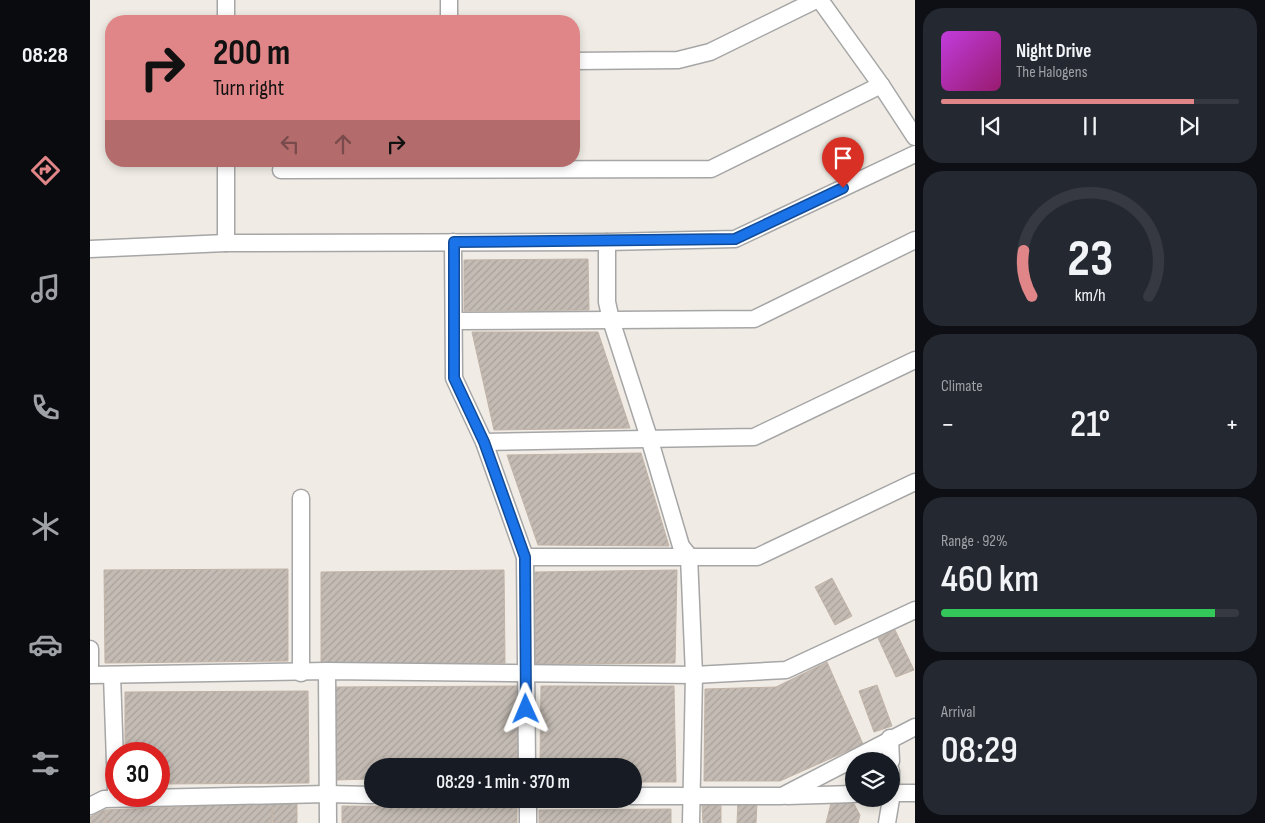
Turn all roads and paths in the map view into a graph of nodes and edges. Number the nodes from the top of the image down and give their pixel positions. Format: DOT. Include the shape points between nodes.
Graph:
graph roads {
  1 [pos="226,0"];
  2 [pos="449,0"];
  3 [pos="816,0"];
  4 [pos="820,0"];
  5 [pos="226,15"];
  6 [pos="450,15"];
  7 [pos="580,61"];
  8 [pos="881,85"];
  9 [pos="915,138"];
  10 [pos="915,154"];
  11 [pos="226,167"];
  12 [pos="409,167"];
  13 [pos="538,167"];
  14 [pos="281,170"];
  15 [pos="915,240"];
  16 [pos="454,242"];
  17 [pos="607,242"];
  18 [pos="226,243"];
  19 [pos="90,249"];
  20 [pos="611,320"];
  21 [pos="455,321"];
  22 [pos="915,360"];
  23 [pos="650,441"];
  24 [pos="484,442"];
  25 [pos="915,482"];
  26 [pos="301,498"];
  27 [pos="689,556"];
  28 [pos="525,557"];
  29 [pos="915,610"];
  30 [pos="90,649"];
  31 [pos="327,671"];
  32 [pos="301,673"];
  33 [pos="90,675"];
  34 [pos="112,675"];
  35 [pos="526,675"];
  36 [pos="694,675"];
  37 [pos="915,727"];
  38 [pos="890,738"];
  39 [pos="114,742"];
  40 [pos="891,752"];
  41 [pos="527,758"];
  42 [pos="915,793"];
  43 [pos="327,794"];
  44 [pos="845,794"];
  45 [pos="170,795"];
  46 [pos="364,795"];
  47 [pos="691,795"];
  48 [pos="900,795"];
  49 [pos="642,796"];
  50 [pos="782,796"];
  51 [pos="105,800"];
  52 [pos="90,806"];
  53 [pos="889,807"];
  54 [pos="528,808"];
  55 [pos="328,823"];
  56 [pos="528,823"];
  57 [pos="691,823"];
  58 [pos="887,823"];
  1 -- 5 [label="street"];
  2 -- 6 [label="street"];
  3 -- 7 [label="street" via="710,52 678,60"];
  4 -- 8 [label="street"];
  8 -- 9 [label="street"];
  8 -- 13 [label="street" via="711,169"];
  10 -- 17 [label="street" via="735,239"];
  11 -- 18 [label="street"];
  12 -- 14 [label="street"];
  15 -- 20 [label="street" via="754,319"];
  16 -- 17 [label="street"];
  16 -- 18 [label="street"];
  16 -- 21 [label="street"];
  17 -- 20 [label="street" via="607,302"];
  18 -- 19 [label="street"];
  20 -- 21 [label="street"];
  20 -- 23 [label="street"];
  21 -- 24 [label="street" via="454,378"];
  22 -- 23 [label="street" via="754,437"];
  23 -- 24 [label="street"];
  23 -- 27 [label="street" via="681,546"];
  24 -- 28 [label="street"];
  25 -- 27 [label="street" via="757,557"];
  26 -- 32 [label="street"];
  27 -- 28 [label="street"];
  27 -- 36 [label="street"];
  28 -- 35 [label="street"];
  29 -- 36 [label="street" via="786,670"];
  30 -- 33 [label="street"];
  31 -- 32 [label="street"];
  31 -- 35 [label="street"];
  31 -- 43 [label="street"];
  32 -- 34 [label="street"];
  33 -- 34 [label="street"];
  34 -- 39 [label="street"];
  35 -- 36 [label="street"];
  35 -- 41 [label="street"];
  36 -- 47 [label="street"];
  37 -- 38 [label="street"];
  38 -- 40 [label="street"];
  38 -- 50 [label="street"];
  42 -- 48 [label="street"];
  43 -- 45 [label="street"];
  43 -- 46 [label="street"];
  43 -- 55 [label="street"];
  44 -- 50 [label="street"];
  47 -- 49 [label="street"];
  47 -- 50 [label="street"];
  47 -- 57 [label="street"];
  51 -- 52 [label="street"];
  53 -- 58 [label="street"];
  54 -- 56 [label="street"];
}
